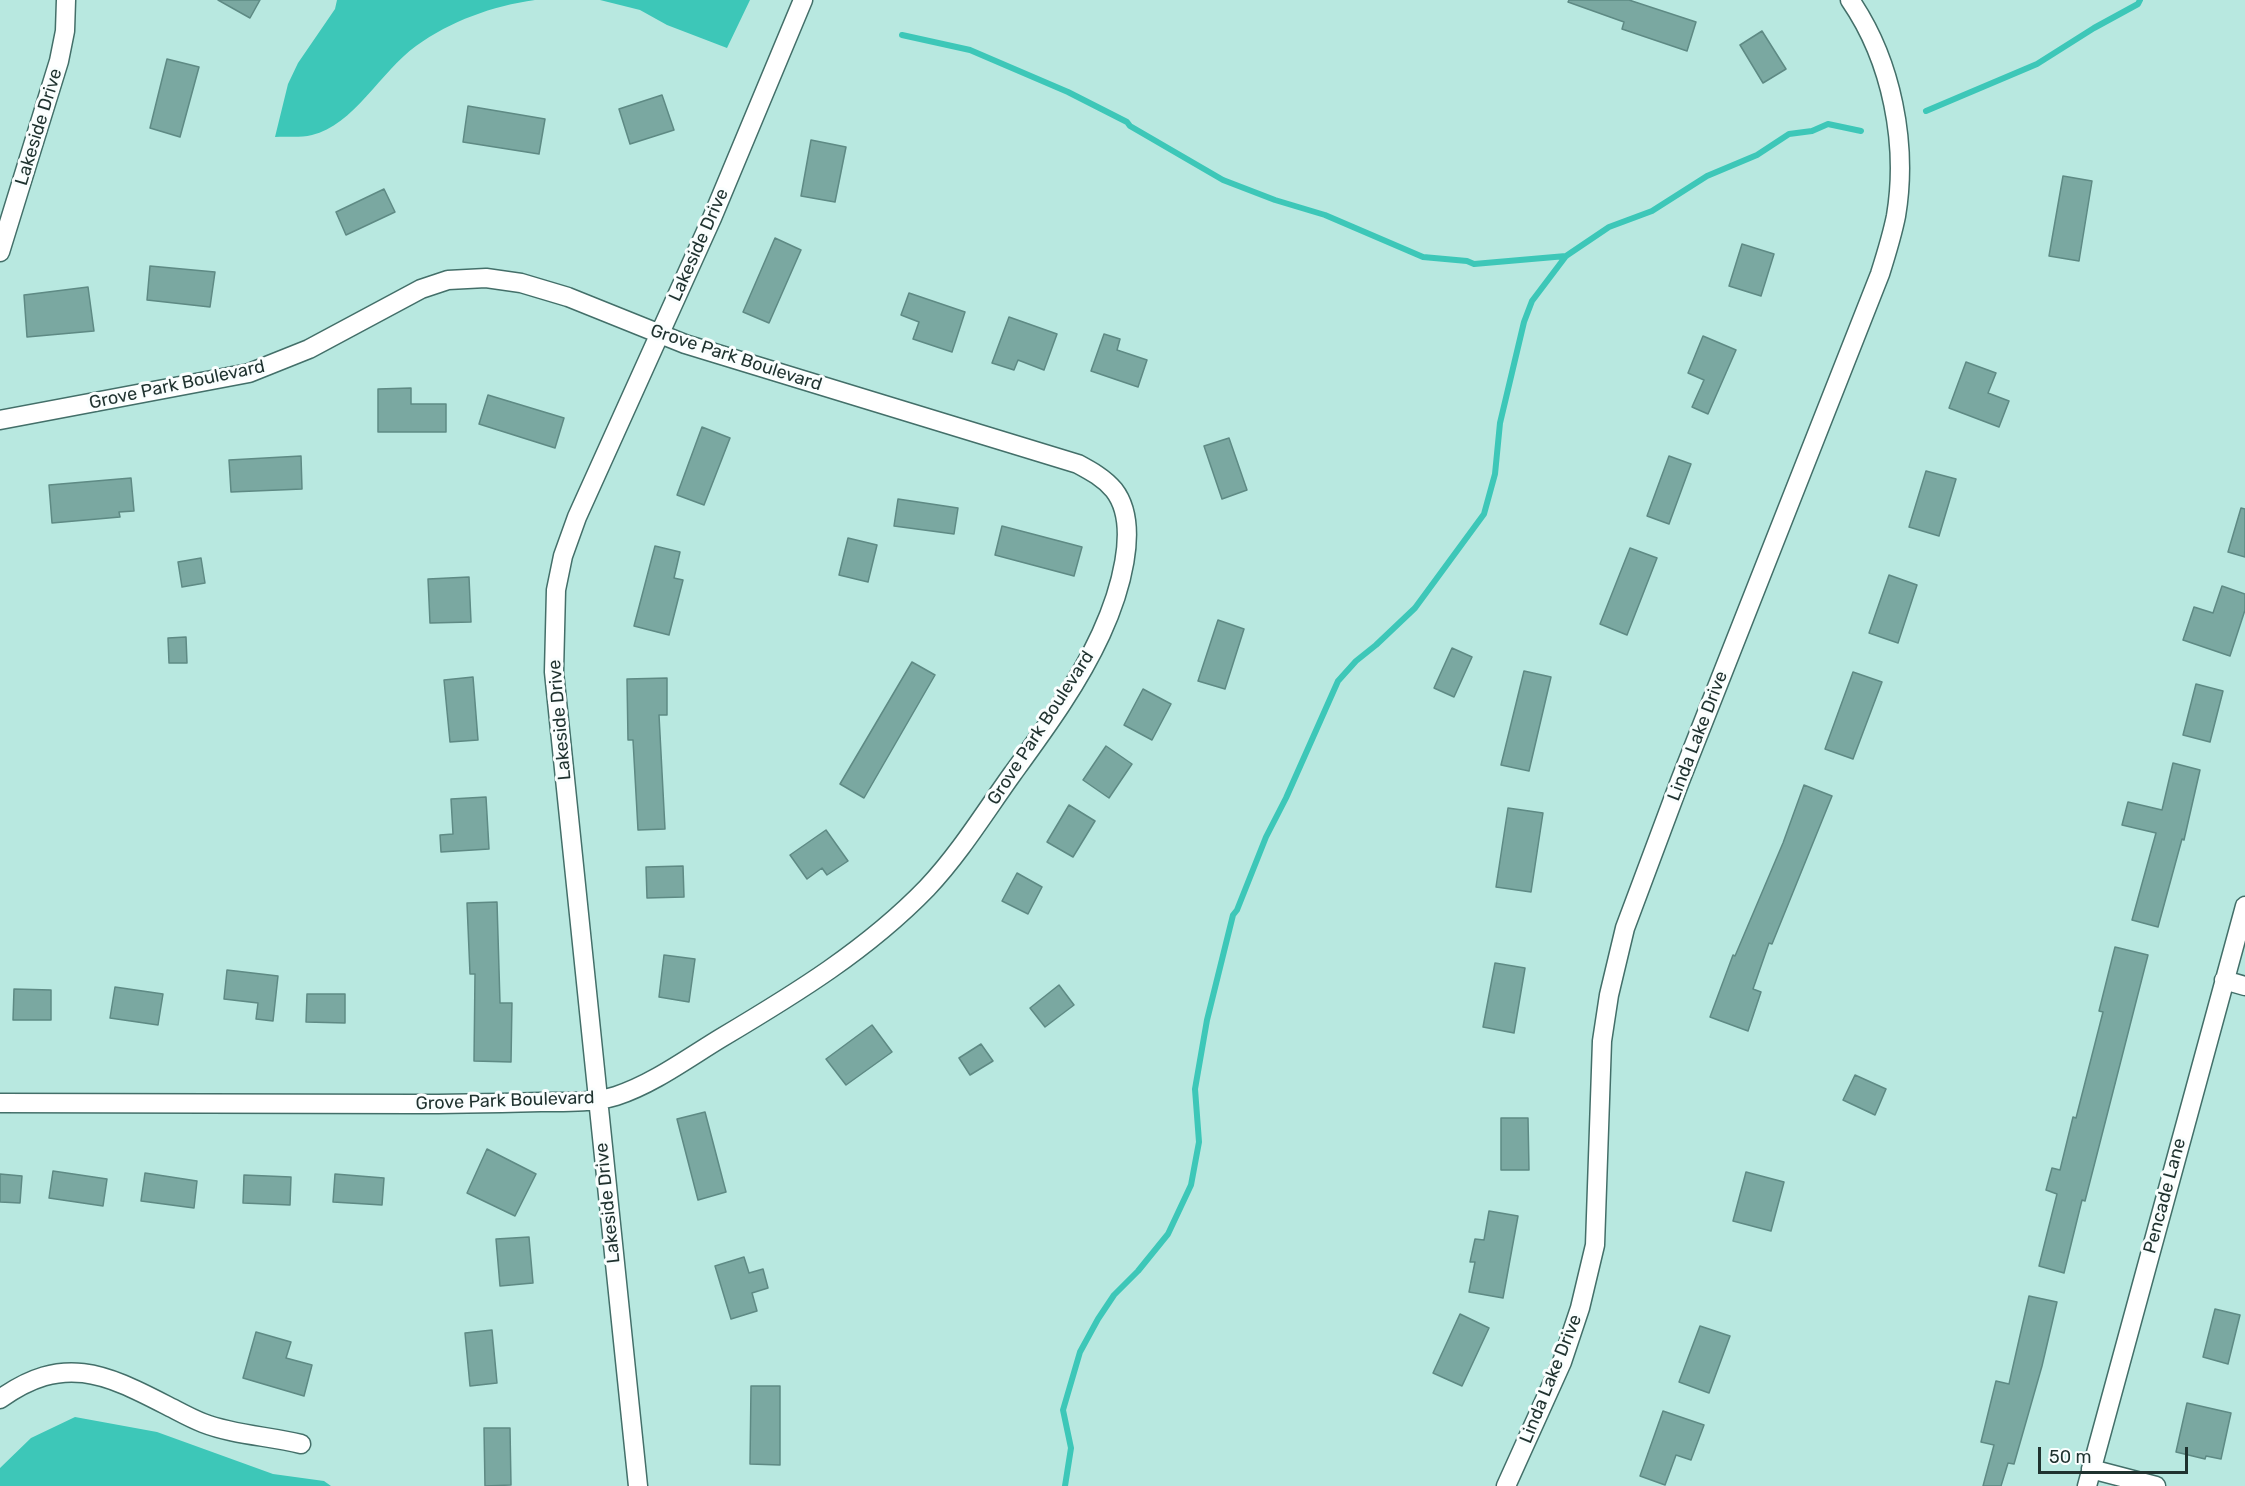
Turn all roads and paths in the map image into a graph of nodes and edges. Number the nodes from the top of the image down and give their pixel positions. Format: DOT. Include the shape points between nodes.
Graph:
graph roads {
  1 [pos="66,0"];
  2 [pos="803,0"];
  3 [pos="1850,0"];
  4 [pos="0,252"];
  5 [pos="659,334"];
  6 [pos="0,420"];
  7 [pos="2245,906"];
  8 [pos="2224,980"];
  9 [pos="2245,986"];
  10 [pos="598,1099"];
  11 [pos="0,1103"];
  12 [pos="0,1399"];
  13 [pos="301,1444"];
  14 [pos="2089,1478"];
  15 [pos="638,1486"];
  16 [pos="1506,1486"];
  17 [pos="2156,1486"];
  1 -- 4 [label="street, Lakeside Drive" via="59,61"];
  2 -- 5 [label="street, Lakeside Drive"];
  3 -- 16 [label="street, Linda Lake Drive" via="1869,31 1884,68 1898,136 1900,172 1892,234 1880,274 1625,928 1602,1041 1594,1245 1580,1308 1562,1362"];
  5 -- 6 [label="street, Grove Park Boulevard" via="568,297 521,283 463,278 421,289 309,349 249,373"];
  5 -- 10 [label="street, Lakeside Drive" via="577,517 556,590 554,672"];
  5 -- 10 [label="street, Grove Park Boulevard" via="1078,464 1100,476 1116,492 1127,528 1116,596 1090,657 1048,724 929,885 847,958 794,995 642,1084"];
  7 -- 8 [label="street, Pencade Lane"];
  8 -- 9 [label="street"];
  8 -- 14 [label="street, Pencade Lane"];
  10 -- 11 [label="street, Grove Park Boulevard" via="455,1104"];
  10 -- 15 [label="street, Lakeside Drive"];
  12 -- 13 [label="street" via="19,1385 44,1375 85,1372 142,1392 214,1427"];
  14 -- 17 [label="street"];
}
